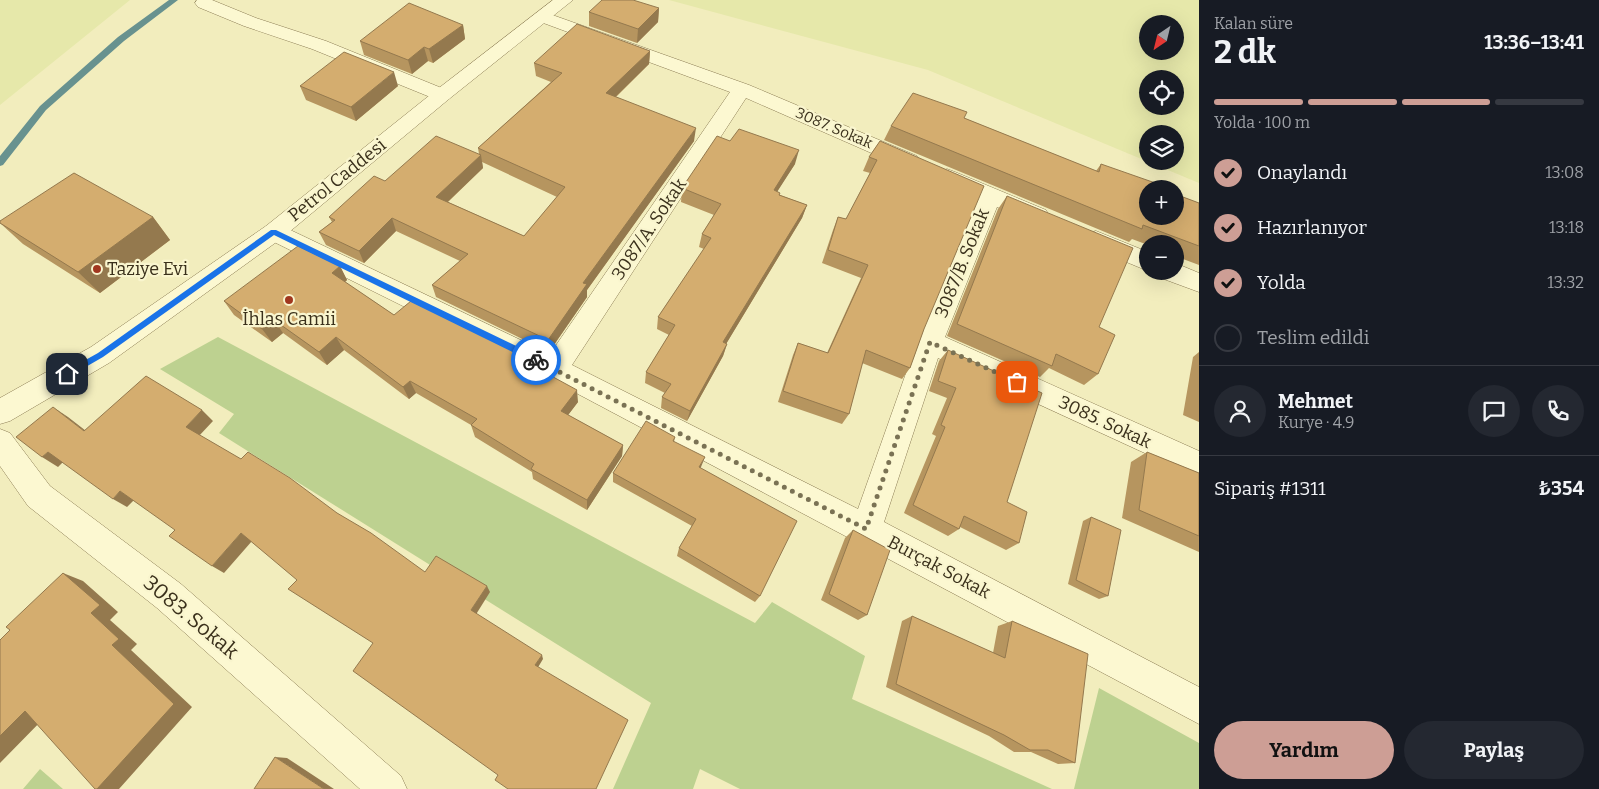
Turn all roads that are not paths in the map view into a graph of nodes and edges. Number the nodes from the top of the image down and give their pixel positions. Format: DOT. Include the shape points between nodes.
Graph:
graph roads {
  1 [pos="564,0"];
  2 [pos="204,3"];
  3 [pos="544,17"];
  4 [pos="742,89"];
  5 [pos="442,94"];
  6 [pos="990,196"];
  7 [pos="274,232"];
  8 [pos="1139,258"];
  9 [pos="1184,277"];
  10 [pos="1199,283"];
  11 [pos="930,342"];
  12 [pos="555,369"];
  13 [pos="0,412"];
  14 [pos="0,442"];
  15 [pos="1199,465"];
  16 [pos="866,529"];
  17 [pos="1199,706"];
  18 [pos="388,789"];
  1 -- 3 [label="street, Petrol Caddesi"];
  2 -- 5 [label="street"];
  3 -- 4 [label="street, 3087. Sokak"];
  3 -- 5 [label="street, Petrol Caddesi"];
  4 -- 6 [label="street, 3087. Sokak"];
  4 -- 12 [label="street, 3087/A. Sokak"];
  5 -- 7 [label="street, Petrol Caddesi"];
  6 -- 8 [label="street, 3087. Sokak"];
  6 -- 11 [label="street, 3087/B. Sokak"];
  7 -- 12 [label="street, Burçak Sokak"];
  7 -- 13 [label="street, Petrol Caddesi" via="100,355"];
  9 -- 10 [label="street"];
  11 -- 15 [label="street, 3085. Sokak"];
  11 -- 16 [label="street, 3087/B. Sokak"];
  12 -- 16 [label="street, Burçak Sokak"];
  14 -- 18 [label="street, 3083. Sokak" via="39,496 170,596"];
  16 -- 17 [label="street, Burçak Sokak"];
}
